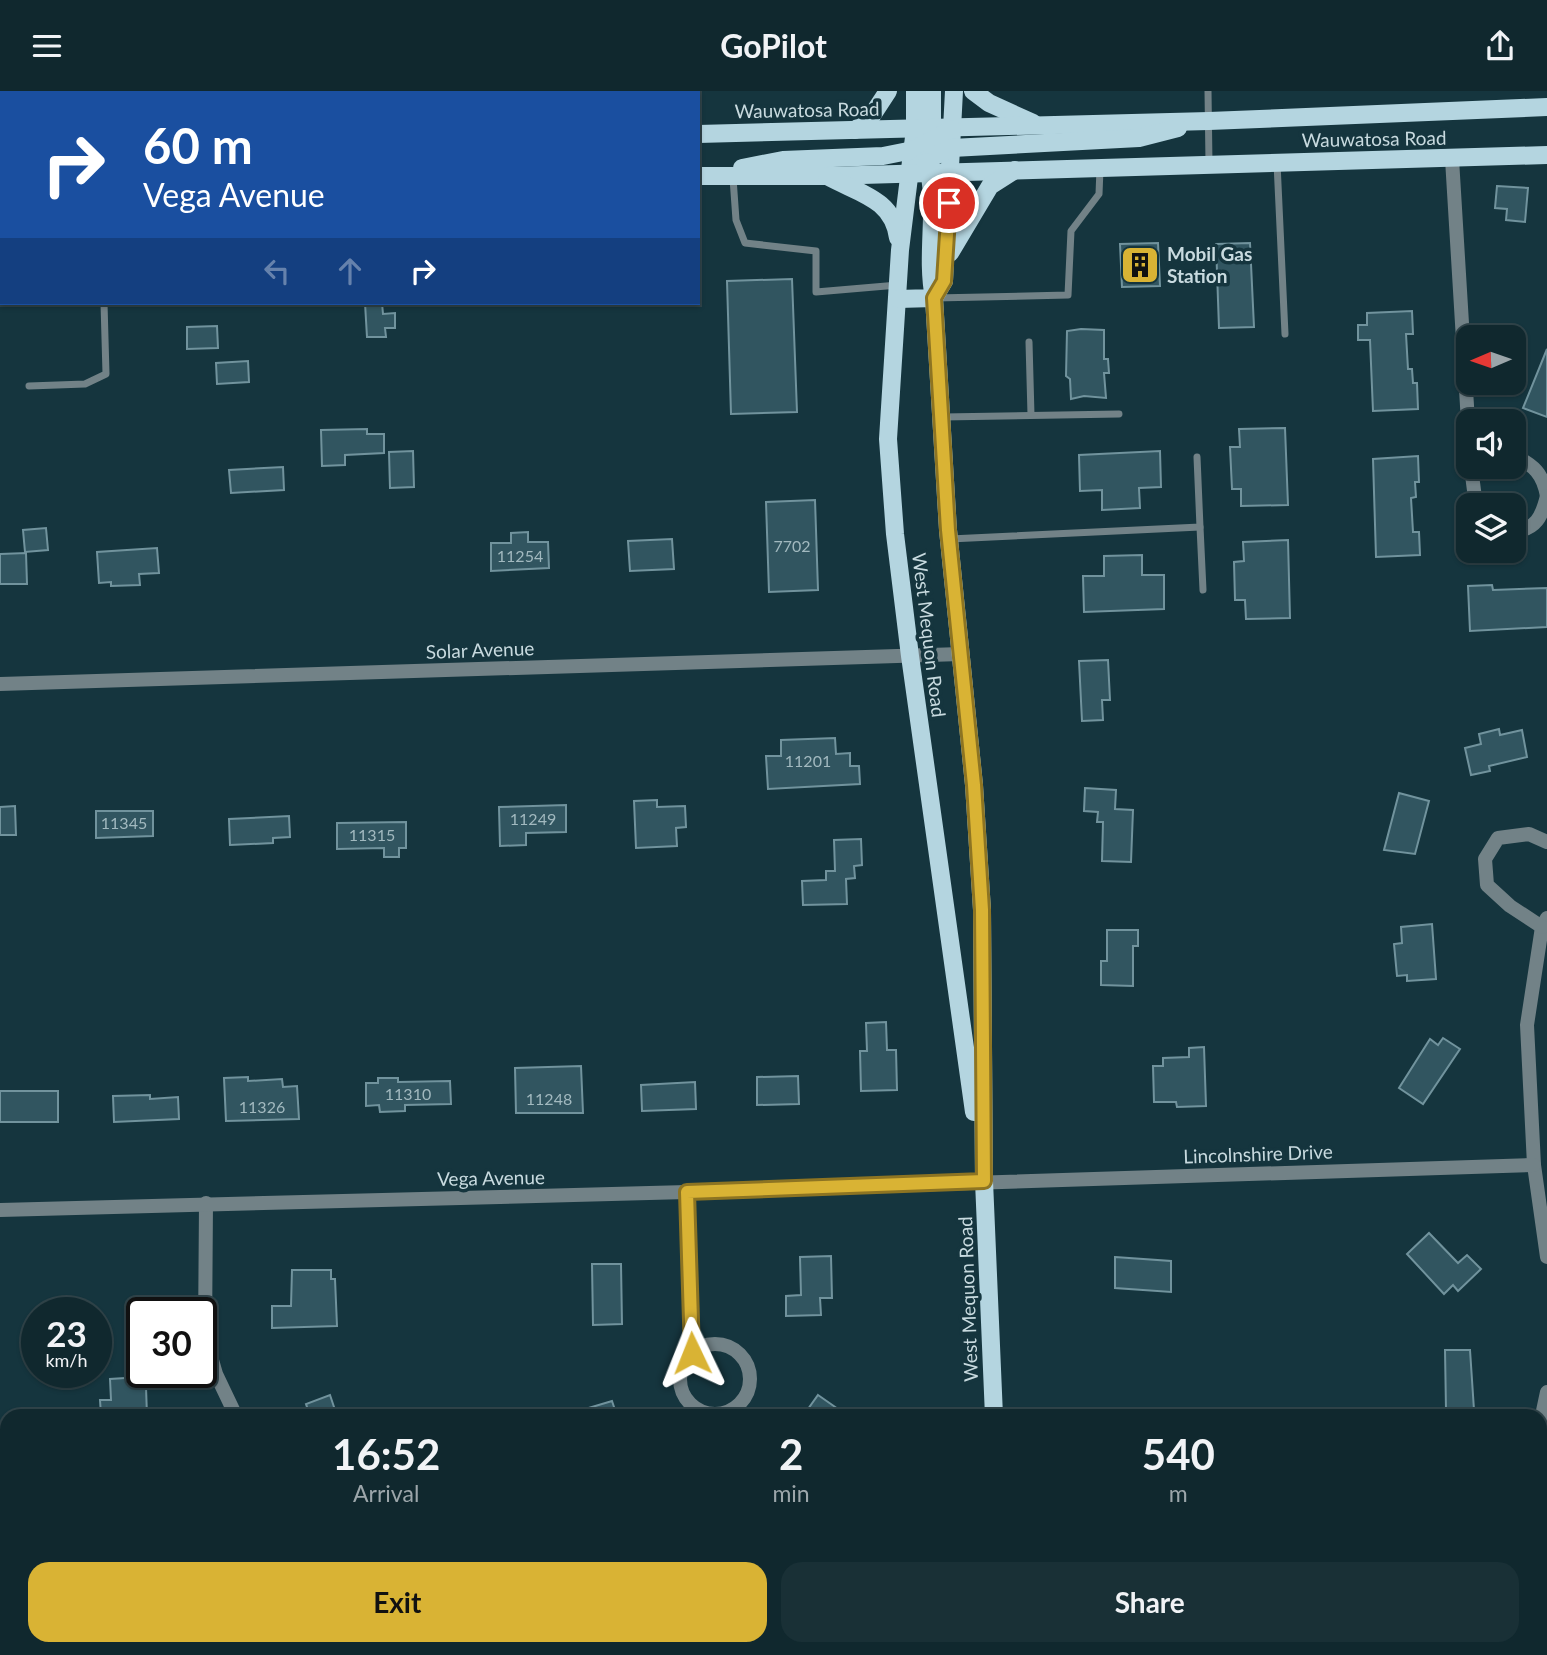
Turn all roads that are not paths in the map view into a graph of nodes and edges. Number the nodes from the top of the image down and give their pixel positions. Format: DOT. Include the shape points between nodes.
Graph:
graph roads {
  1 [pos="888,91"];
  2 [pos="915,91"];
  3 [pos="932,91"];
  4 [pos="954,91"];
  5 [pos="973,91"];
  6 [pos="1208,91"];
  7 [pos="1547,107"];
  8 [pos="1209,121"];
  9 [pos="1039,125"];
  10 [pos="954,127"];
  11 [pos="855,130"];
  12 [pos="700,134"];
  13 [pos="928,149"];
  14 [pos="1547,155"];
  15 [pos="1452,159"];
  16 [pos="1209,163"];
  17 [pos="1277,163"];
  18 [pos="1100,167"];
  19 [pos="1017,169"];
  20 [pos="951,170"];
  21 [pos="700,176"];
  22 [pos="700,176"];
  23 [pos="733,176"];
  24 [pos="827,176"];
  25 [pos="900,250"];
  26 [pos="946,259"];
  27 [pos="899,292"];
  28 [pos="934,298"];
  29 [pos="104,305"];
  30 [pos="1285,334"];
  31 [pos="1029,342"];
  32 [pos="29,386"];
  33 [pos="1467,409"];
  34 [pos="1119,414"];
  35 [pos="1031,415"];
  36 [pos="942,417"];
  37 [pos="1197,457"];
  38 [pos="1526,461"];
  39 [pos="1546,480"];
  40 [pos="1547,496"];
  41 [pos="1200,527"];
  42 [pos="1526,530"];
  43 [pos="949,539"];
  44 [pos="1203,590"];
  45 [pos="961,654"];
  46 [pos="910,656"];
  47 [pos="0,684"];
  48 [pos="1547,842"];
  49 [pos="1544,922"];
  50 [pos="1534,1165"];
  51 [pos="984,1181"];
  52 [pos="687,1192"];
  53 [pos="206,1203"];
  54 [pos="0,1210"];
  55 [pos="1547,1257"];
  56 [pos="692,1353"];
  57 [pos="233,1409"];
  58 [pos="700,1409"];
  59 [pos="730,1409"];
  60 [pos="994,1409"];
  1 -- 11 [label="main road" via="869,120"];
  2 -- 13 [label="main road, West Mequon Road"];
  3 -- 13 [label="main road"];
  4 -- 10 [label="main road, West Mequon Road"];
  5 -- 9 [label="main road"];
  6 -- 8 [label="lane"];
  7 -- 8 [label="main road, Wauwatosa Road"];
  8 -- 9 [label="main road, Wauwatosa Road"];
  8 -- 13 [label="main road" via="1139,138"];
  8 -- 16 [label="lane"];
  9 -- 10 [label="main road, Wauwatosa Road"];
  10 -- 13 [label="main road, West Mequon Road"];
  11 -- 12 [label="main road, Wauwatosa Road"];
  11 -- 13 [label="main road, Wauwatosa Road"];
  13 -- 20 [label="main road, West Mequon Road"];
  13 -- 21 [label="main road" via="883,156 783,160"];
  13 -- 24 [label="main road"];
  13 -- 25 [label="main road, West Mequon Road"];
  13 -- 28 [label="main road"];
  14 -- 15 [label="main road, Wauwatosa Road"];
  15 -- 17 [label="main road, Wauwatosa Road"];
  15 -- 33 [label="street"];
  16 -- 17 [label="main road, Wauwatosa Road"];
  16 -- 18 [label="main road, Wauwatosa Road"];
  17 -- 30 [label="lane"];
  18 -- 19 [label="main road, Wauwatosa Road"];
  18 -- 28 [label="lane" via="1099,194 1071,231 1068,295"];
  19 -- 20 [label="main road, Wauwatosa Road"];
  19 -- 26 [label="main road" via="985,192"];
  20 -- 26 [label="main road, West Mequon Road"];
  22 -- 23 [label="main road"];
  23 -- 24 [label="main road"];
  23 -- 27 [label="lane" via="736,219 745,243 816,251 816,292"];
  24 -- 25 [label="main road" via="889,210"];
  25 -- 27 [label="main road, West Mequon Road"];
  26 -- 28 [label="main road, West Mequon Road" via="944,281"];
  27 -- 28 [label="main road"];
  27 -- 46 [label="main road, West Mequon Road" via="888,439"];
  28 -- 36 [label="main road, West Mequon Road"];
  29 -- 32 [label="lane" via="106,374 85,384"];
  31 -- 35 [label="lane"];
  34 -- 35 [label="lane"];
  35 -- 36 [label="lane"];
  36 -- 43 [label="main road, West Mequon Road"];
  37 -- 41 [label="lane"];
  38 -- 39 [label="street"];
  39 -- 40 [label="street"];
  40 -- 42 [label="street" via="1542,517"];
  41 -- 43 [label="lane"];
  41 -- 44 [label="lane"];
  43 -- 45 [label="main road, West Mequon Road"];
  45 -- 46 [label="street, Solar Avenue"];
  45 -- 51 [label="main road, West Mequon Road" via="982,910"];
  46 -- 47 [label="street, Solar Avenue"];
  46 -- 51 [label="main road, West Mequon Road"];
  48 -- 49 [label="street" via="1529,834 1498,838 1485,859 1487,885 1510,906"];
  49 -- 50 [label="street" via="1527,1025"];
  50 -- 51 [label="street, Lincolnshire Drive"];
  50 -- 55 [label="street"];
  51 -- 52 [label="street, Vega Avenue"];
  51 -- 60 [label="main road, West Mequon Road"];
  52 -- 53 [label="street, Vega Avenue"];
  52 -- 56 [label="street"];
  53 -- 54 [label="street, Vega Avenue"];
  53 -- 57 [label="street" via="205,1336"];
  56 -- 58 [label="street" via="681,1371 683,1393"];
  56 -- 59 [label="street" via="702,1346 726,1346 745,1360 750,1384 739,1405"];
}
